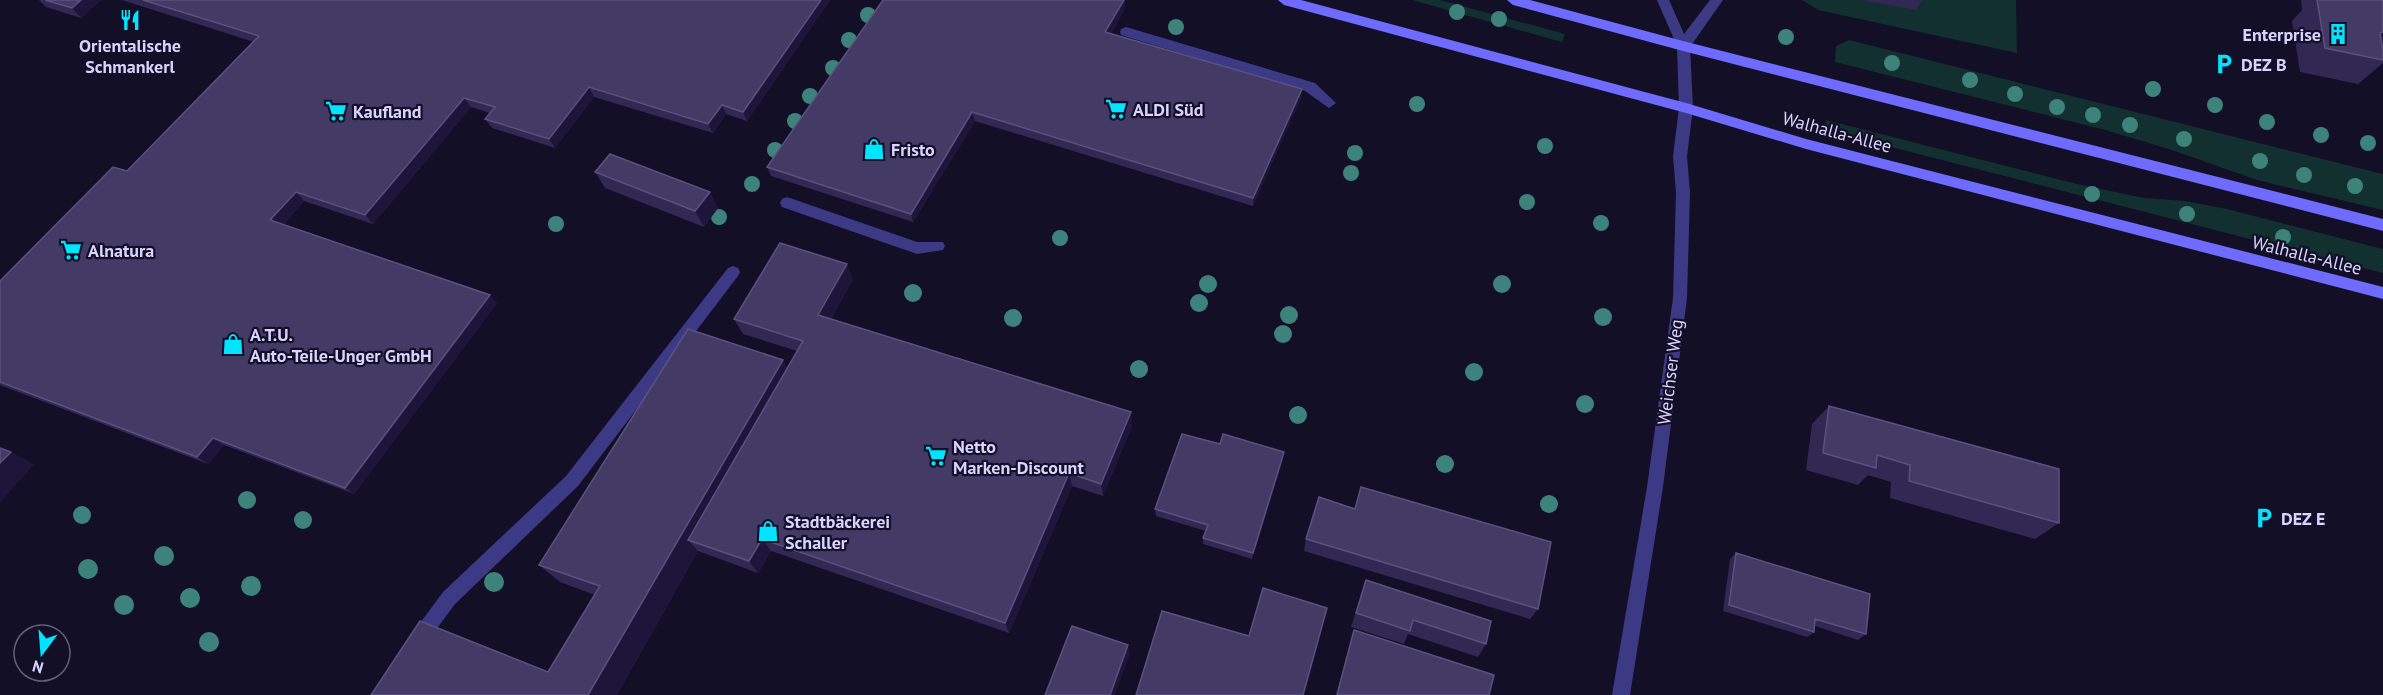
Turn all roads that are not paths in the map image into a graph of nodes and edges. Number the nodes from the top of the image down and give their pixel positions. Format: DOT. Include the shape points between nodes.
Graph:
graph roads {
  1 [pos="1284,0"];
  2 [pos="1513,0"];
  3 [pos="1663,0"];
  4 [pos="1717,0"];
  5 [pos="1126,32"];
  6 [pos="1683,46"];
  7 [pos="1329,103"];
  8 [pos="1686,108"];
  9 [pos="786,204"];
  10 [pos="2383,225"];
  11 [pos="938,246"];
  12 [pos="732,272"];
  13 [pos="2383,293"];
  14 [pos="410,651"];
  15 [pos="1621,695"];
  1 -- 8 [label="main road, Walhalla-Allee"];
  2 -- 6 [label="main road"];
  3 -- 6 [label="street, Weichser Weg"];
  4 -- 6 [label="street"];
  5 -- 7 [label="street" via="1310,87"];
  6 -- 8 [label="street, Weichser Weg"];
  6 -- 10 [label="main road"];
  8 -- 13 [label="main road, Walhalla-Allee" via="1806,144"];
  8 -- 15 [label="street, Weichser Weg" via="1680,156 1680,298 1655,487"];
  9 -- 11 [label="street" via="917,248"];
  12 -- 14 [label="street" via="572,481 449,598"];
}
